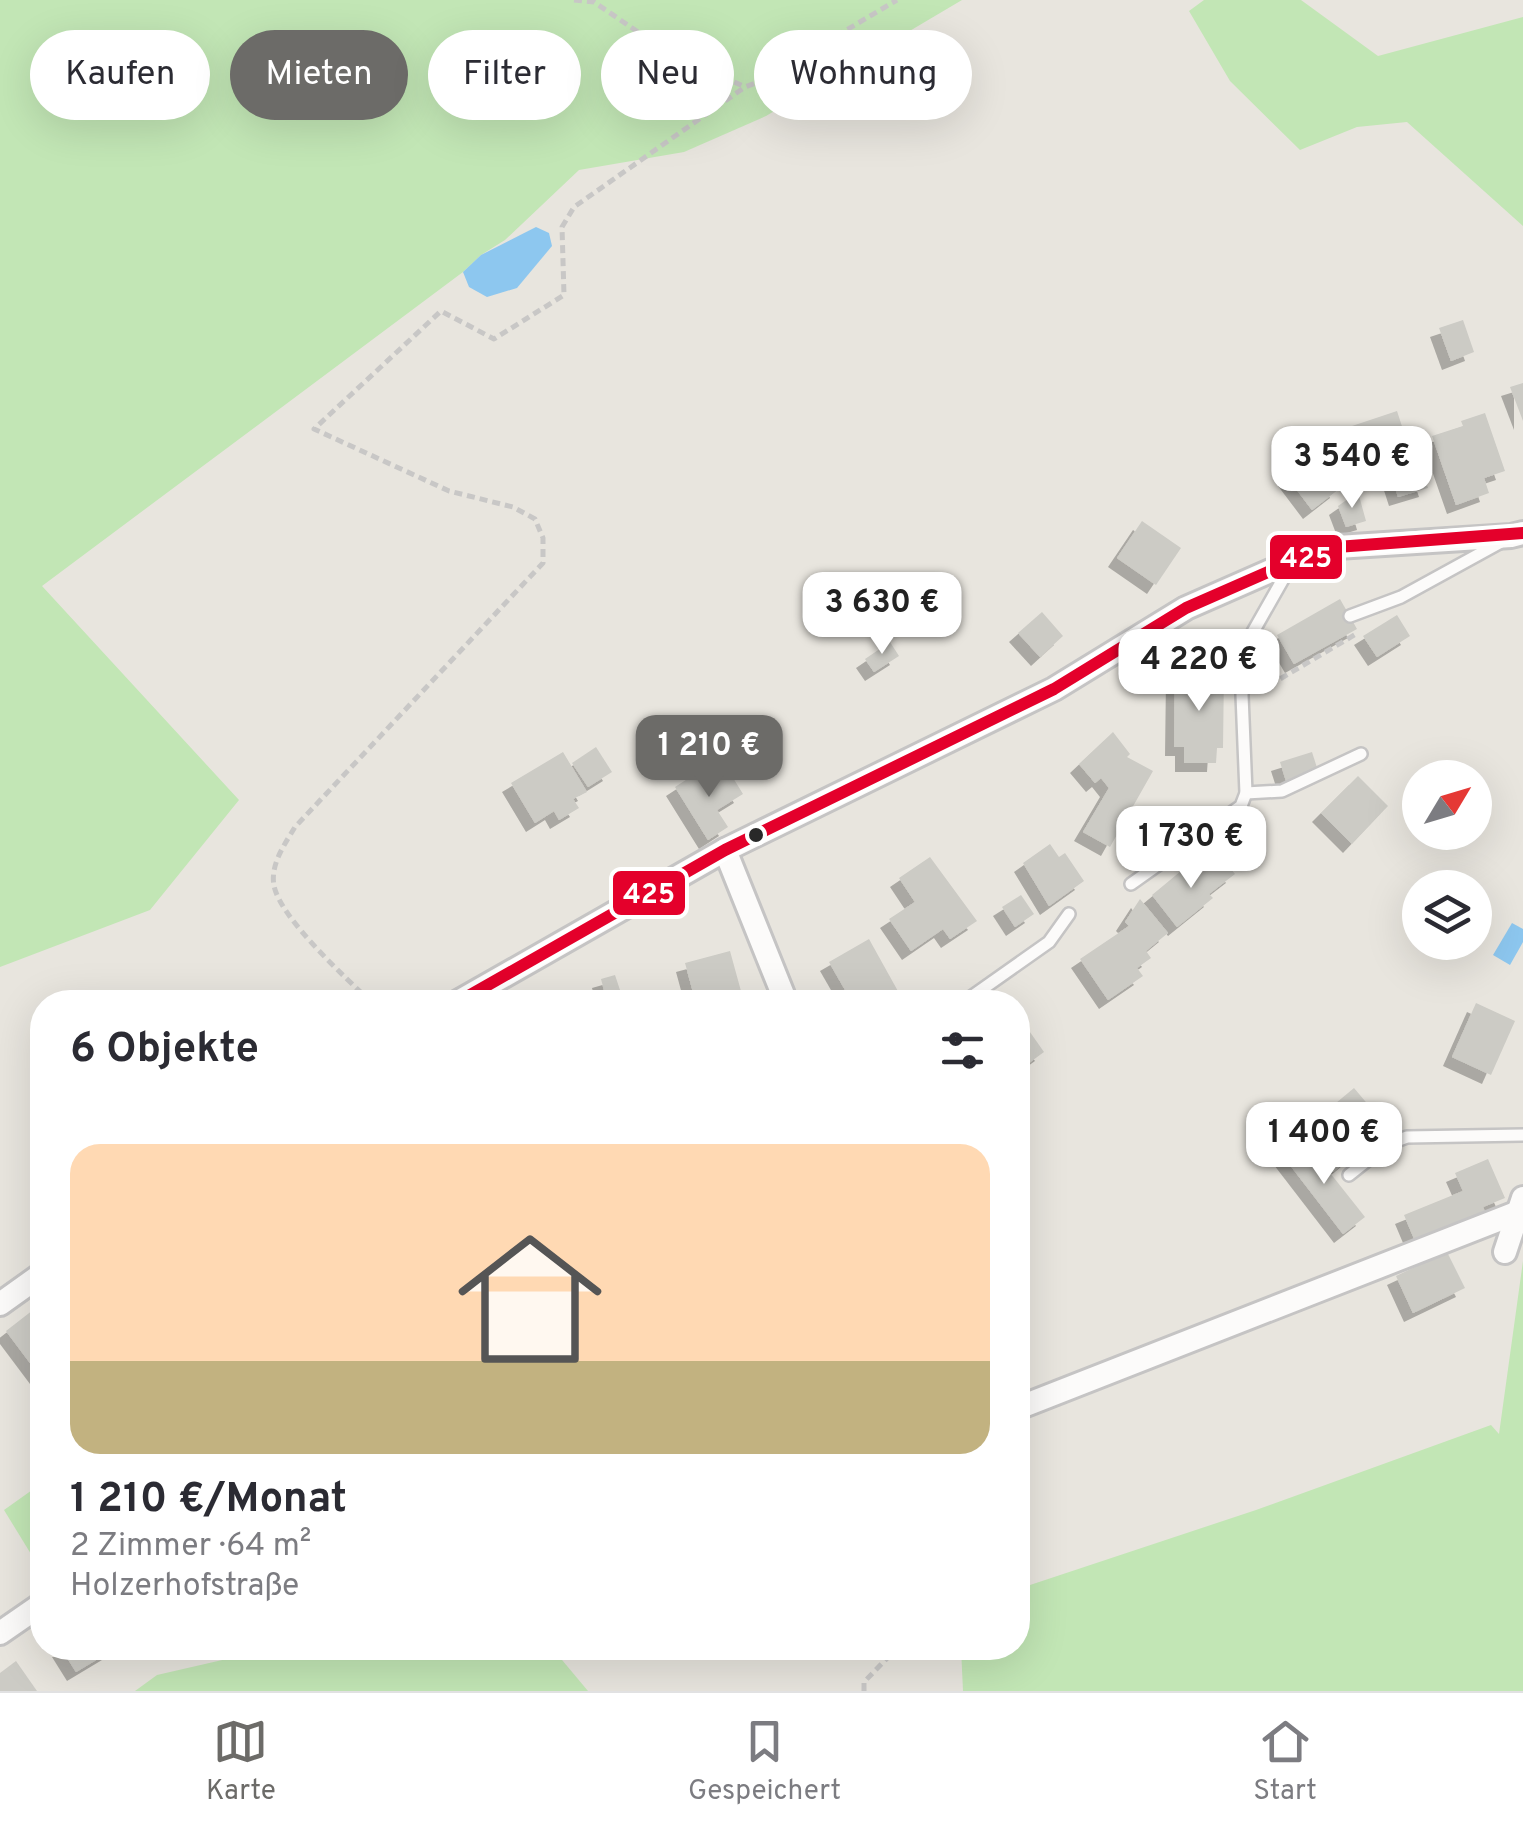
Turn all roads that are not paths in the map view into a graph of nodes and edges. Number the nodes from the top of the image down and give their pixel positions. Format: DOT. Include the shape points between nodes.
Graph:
graph roads {
  1 [pos="1517,535"];
  2 [pos="1293,561"];
  3 [pos="1350,616"];
  4 [pos="1361,754"];
  5 [pos="1246,793"];
  6 [pos="725,850"];
  7 [pos="1131,884"];
  8 [pos="1069,914"];
  9 [pos="479,990"];
  10 [pos="781,990"];
  11 [pos="981,990"];
  12 [pos="1523,1135"];
  13 [pos="1349,1175"];
  14 [pos="1520,1206"];
  15 [pos="1505,1252"];
  16 [pos="30,1283"];
  17 [pos="0,1304"];
  18 [pos="1030,1403"];
  19 [pos="30,1612"];
  20 [pos="0,1633"];
  1 -- 2 [label="street" via="1337,546"];
  1 -- 3 [label="lane"];
  2 -- 5 [label="lane" via="1249,639 1242,701"];
  2 -- 6 [label="street" via="1186,608 1054,689"];
  4 -- 5 [label="lane" via="1282,791"];
  5 -- 7 [label="lane" via="1241,806"];
  6 -- 9 [label="street"];
  6 -- 10 [label="street"];
  8 -- 11 [label="lane" via="1049,942"];
  12 -- 13 [label="lane" via="1408,1137"];
  14 -- 15 [label="street"];
  14 -- 18 [label="street"];
  16 -- 17 [label="street"];
  19 -- 20 [label="street"];
}
